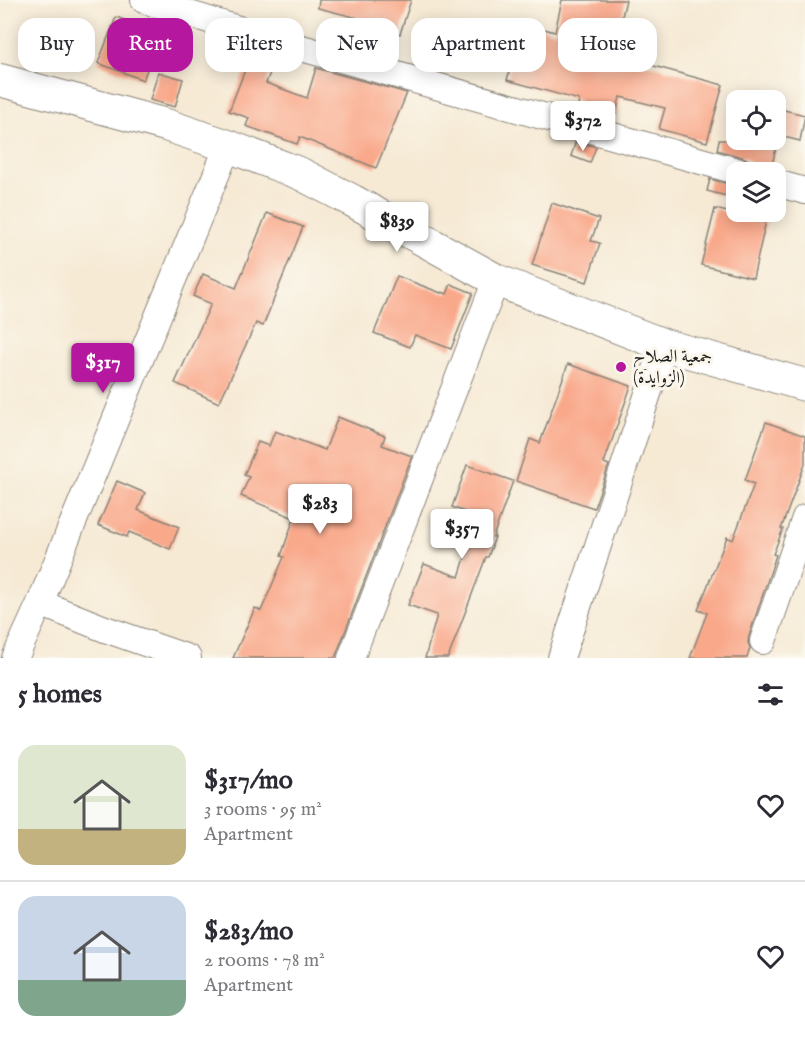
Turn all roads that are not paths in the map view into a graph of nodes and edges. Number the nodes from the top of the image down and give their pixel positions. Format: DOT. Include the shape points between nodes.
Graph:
graph roads {
  1 [pos="144,0"];
  2 [pos="0,80"];
  3 [pos="228,146"];
  4 [pos="726,168"];
  5 [pos="786,186"];
  6 [pos="805,191"];
  7 [pos="496,280"];
  8 [pos="664,345"];
  9 [pos="805,385"];
  10 [pos="805,518"];
  11 [pos="40,603"];
  12 [pos="763,641"];
  13 [pos="15,658"];
  14 [pos="188,658"];
  15 [pos="351,658"];
  16 [pos="561,658"];
  1 -- 4 [label="street"];
  2 -- 3 [label="street"];
  3 -- 7 [label="street" via="301,174"];
  3 -- 11 [label="street"];
  5 -- 6 [label="street"];
  7 -- 8 [label="street"];
  7 -- 15 [label="street"];
  8 -- 9 [label="street"];
  8 -- 16 [label="street"];
  10 -- 12 [label="street"];
  11 -- 13 [label="street"];
  11 -- 14 [label="street"];
}
